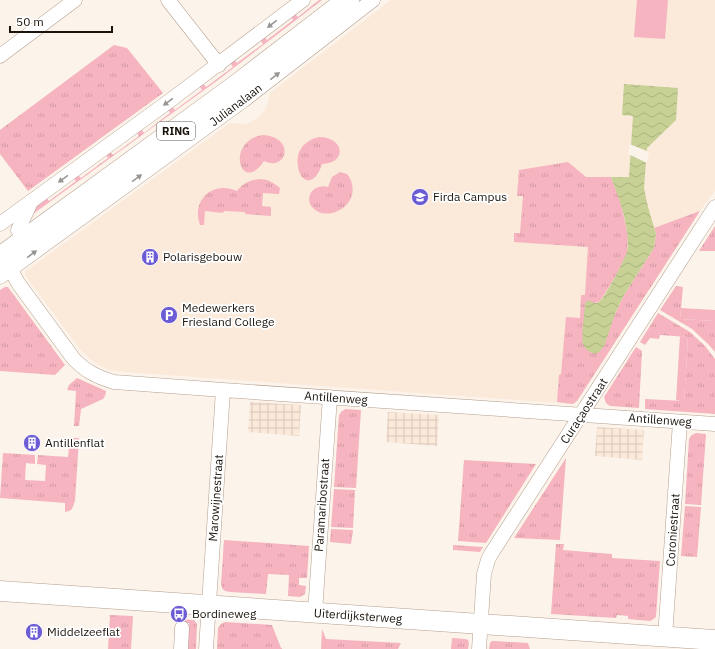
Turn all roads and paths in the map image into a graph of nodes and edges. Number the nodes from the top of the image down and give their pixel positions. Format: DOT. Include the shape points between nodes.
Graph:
graph roads {
  1 [pos="75,0"];
  2 [pos="168,0"];
  3 [pos="303,0"];
  4 [pos="329,0"];
  5 [pos="348,0"];
  6 [pos="373,0"];
  7 [pos="1,53"];
  8 [pos="219,65"];
  9 [pos="31,201"];
  10 [pos="715,207"];
  11 [pos="9,227"];
  12 [pos="0,241"];
  13 [pos="4,268"];
  14 [pos="224,390"];
  15 [pos="330,397"];
  16 [pos="581,415"];
  17 [pos="680,422"];
  18 [pos="715,424"];
  19 [pos="0,591"];
  20 [pos="209,606"];
  21 [pos="315,612"];
  22 [pos="480,624"];
  23 [pos="182,628"];
  24 [pos="665,637"];
  25 [pos="715,640"];
  26 [pos="181,649"];
  27 [pos="206,649"];
  28 [pos="479,649"];
  1 -- 7 [label="street"];
  2 -- 8 [label="street"];
  3 -- 8 [label="street, one-way"];
  4 -- 11 [label="main road, RING" via="126,153"];
  5 -- 13 [label="main road, Julianalaan / RING"];
  13 -- 6 [label="street, Julianalaan, one-way" via="244,100"];
  8 -- 9 [label="street, one-way"];
  9 -- 11 [label="street"];
  9 -- 11 [label="street"];
  10 -- 16 [label="street, Curaçaostraat"];
  11 -- 12 [label="main road, RING"];
  13 -- 14 [label="street, Antillenweg" via="73,358 87,371 114,382"];
  14 -- 15 [label="street, Antillenweg"];
  14 -- 20 [label="street, Marowijnestraat"];
  15 -- 16 [label="street, Antillenweg"];
  15 -- 21 [label="street, Paramaribostraat"];
  16 -- 17 [label="street, Antillenweg"];
  16 -- 22 [label="street, Curaçaostraat" via="488,560 484,574"];
  17 -- 18 [label="street, Antillenweg"];
  17 -- 24 [label="street, Coroniestraat"];
  19 -- 20 [label="street, Uiterdijksterweg"];
  20 -- 21 [label="street, Uiterdijksterweg"];
  20 -- 27 [label="street"];
  21 -- 22 [label="street, Uiterdijksterweg"];
  22 -- 24 [label="street, Uiterdijksterweg"];
  22 -- 28 [label="street, Curaçaostraat"];
  23 -- 26 [label="street"];
  24 -- 25 [label="street, Uiterdijksterweg"];
}
